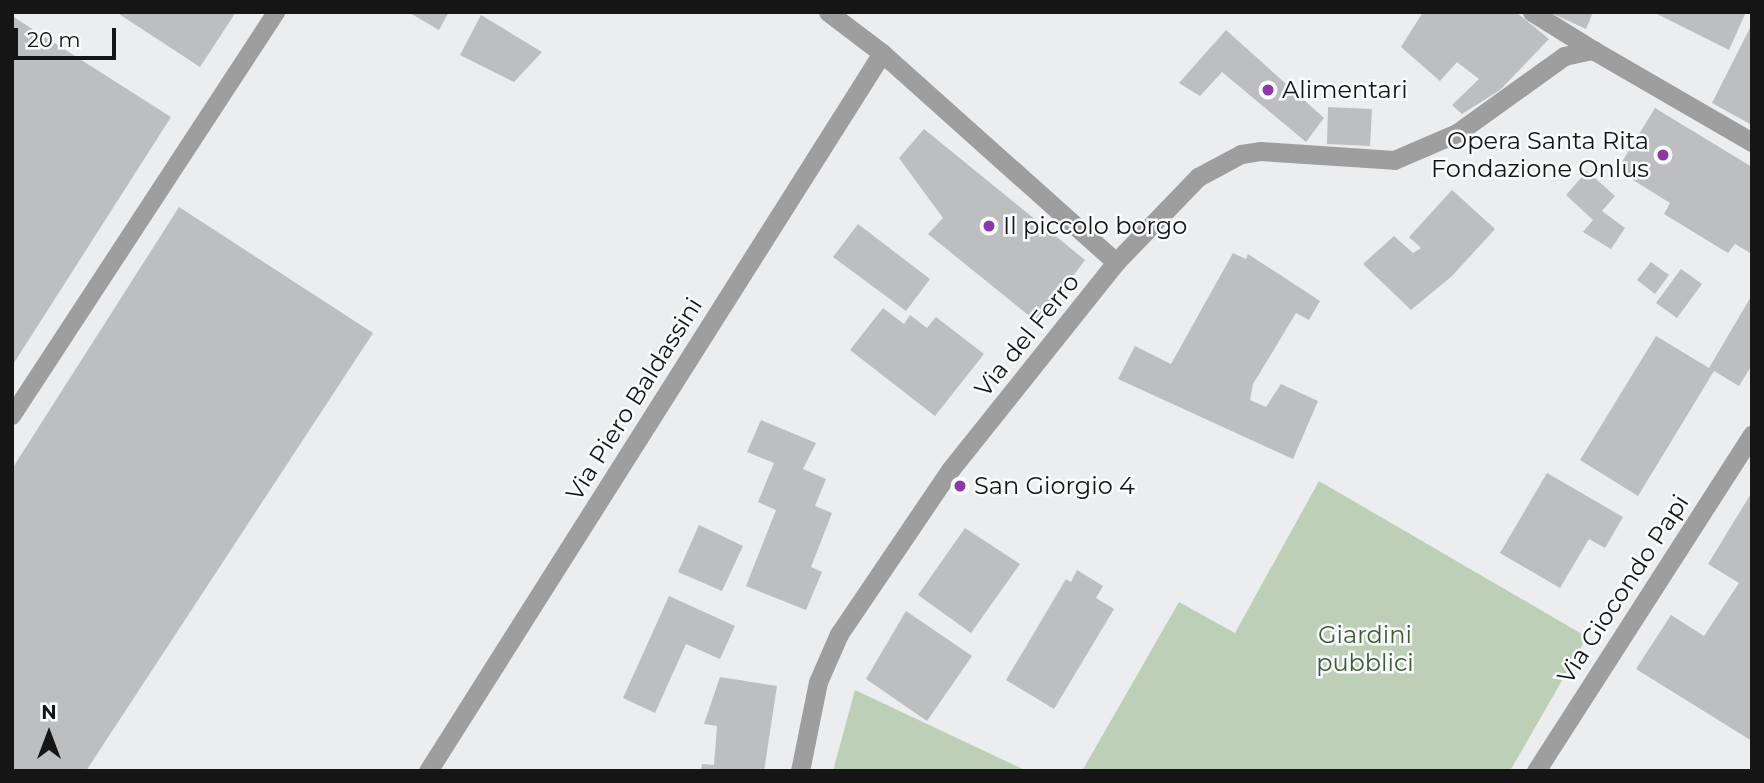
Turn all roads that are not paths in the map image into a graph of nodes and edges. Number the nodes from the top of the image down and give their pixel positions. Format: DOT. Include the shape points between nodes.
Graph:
graph roads {
  1 [pos="276,12"];
  2 [pos="828,12"];
  3 [pos="1532,12"];
  4 [pos="1593,50"];
  5 [pos="882,53"];
  6 [pos="1752,142"];
  7 [pos="1116,262"];
  8 [pos="12,416"];
  9 [pos="1752,434"];
  10 [pos="428,771"];
  11 [pos="800,771"];
  12 [pos="1536,771"];
  1 -- 8 [label="lane"];
  2 -- 5 [label="street"];
  3 -- 4 [label="street"];
  4 -- 6 [label="street"];
  4 -- 7 [label="street, Via del Ferro" via="1564,56 1457,133 1394,160 1259,151 1232,158 1198,177"];
  5 -- 7 [label="street"];
  5 -- 10 [label="street, Via Piero Baldassini"];
  7 -- 11 [label="street, Via del Ferro" via="950,470 839,634 818,682"];
  9 -- 12 [label="street, Via Giocondo Papi"];
}
